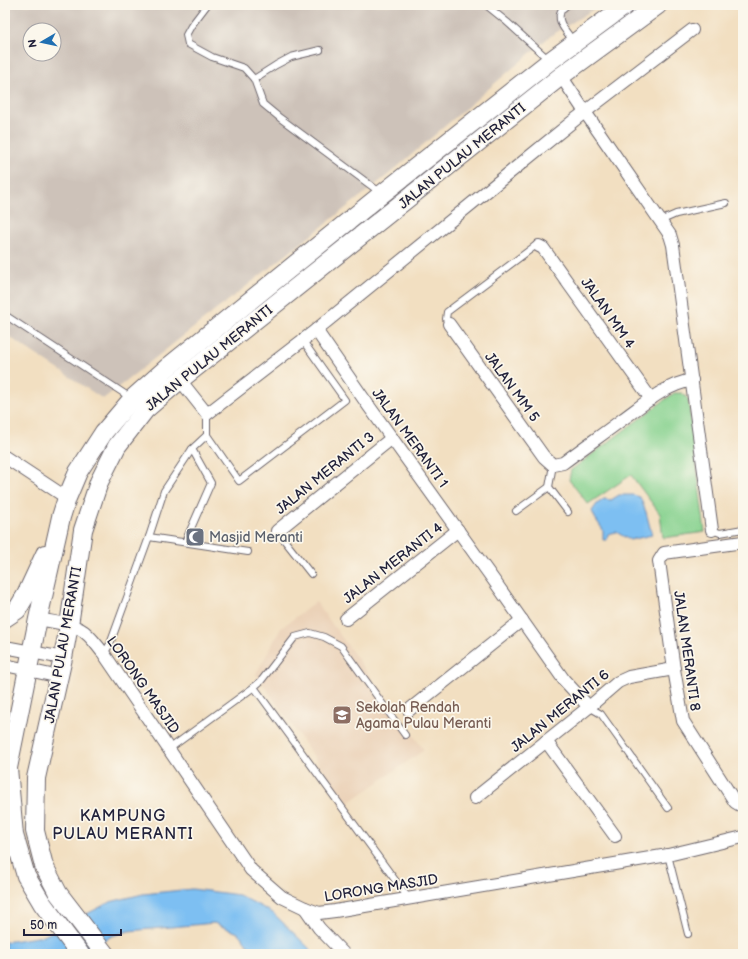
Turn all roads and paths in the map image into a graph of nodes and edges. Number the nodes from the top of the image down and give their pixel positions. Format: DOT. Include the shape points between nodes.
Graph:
graph roads {
  1 [pos="207,5"];
  2 [pos="486,5"];
  3 [pos="567,5"];
  4 [pos="626,5"];
  5 [pos="658,5"];
  6 [pos="692,30"];
  7 [pos="575,43"];
  8 [pos="320,50"];
  9 [pos="550,61"];
  10 [pos="561,76"];
  11 [pos="254,79"];
  12 [pos="585,112"];
  13 [pos="382,194"];
  14 [pos="726,203"];
  15 [pos="660,221"];
  16 [pos="539,246"];
  17 [pos="5,315"];
  18 [pos="449,324"];
  19 [pos="316,330"];
  20 [pos="303,341"];
  21 [pos="180,380"];
  22 [pos="692,380"];
  23 [pos="132,399"];
  24 [pos="651,399"];
  25 [pos="207,414"];
  26 [pos="206,435"];
  27 [pos="392,438"];
  28 [pos="192,449"];
  29 [pos="5,457"];
  30 [pos="554,464"];
  31 [pos="549,487"];
  32 [pos="67,498"];
  33 [pos="516,511"];
  34 [pos="568,512"];
  35 [pos="61,517"];
  36 [pos="458,530"];
  37 [pos="712,530"];
  38 [pos="743,530"];
  39 [pos="277,531"];
  40 [pos="149,537"];
  41 [pos="185,542"];
  42 [pos="743,542"];
  43 [pos="248,552"];
  44 [pos="310,574"];
  45 [pos="5,618"];
  46 [pos="38,619"];
  47 [pos="346,619"];
  48 [pos="522,620"];
  49 [pos="69,626"];
  50 [pos="5,647"];
  51 [pos="32,651"];
  52 [pos="104,654"];
  53 [pos="63,658"];
  54 [pos="5,665"];
  55 [pos="674,669"];
  56 [pos="28,670"];
  57 [pos="60,676"];
  58 [pos="254,687"];
  59 [pos="589,707"];
  60 [pos="409,710"];
  61 [pos="404,735"];
  62 [pos="546,741"];
  63 [pos="5,749"];
  64 [pos="169,749"];
  65 [pos="8,768"];
  66 [pos="475,798"];
  67 [pos="743,805"];
  68 [pos="668,808"];
  69 [pos="615,836"];
  70 [pos="743,837"];
  71 [pos="668,855"];
  72 [pos="409,899"];
  73 [pos="305,908"];
  74 [pos="688,934"];
  75 [pos="80,954"];
  76 [pos="105,954"];
  77 [pos="344,954"];
  1 -- 11 [label="lane" via="186,36 188,44 212,58 244,68"];
  2 -- 9 [label="lane"];
  3 -- 7 [label="lane" via="560,16 561,23"];
  4 -- 7 [label="main road, JALAN PULAU MERANTI"];
  5 -- 10 [label="main road, JALAN PULAU MERANTI"];
  6 -- 12 [label="street"];
  7 -- 9 [label="main road, JALAN PULAU MERANTI"];
  8 -- 11 [label="lane" via="291,57"];
  9 -- 13 [label="main road, JALAN PULAU MERANTI"];
  10 -- 12 [label="street"];
  10 -- 21 [label="main road, JALAN PULAU MERANTI"];
  11 -- 13 [label="lane" via="263,104"];
  12 -- 15 [label="street"];
  12 -- 19 [label="street"];
  13 -- 23 [label="main road, JALAN PULAU MERANTI"];
  14 -- 15 [label="lane" via="676,214"];
  15 -- 22 [label="street" via="670,235 673,245"];
  16 -- 18 [label="lane" via="447,312 446,319"];
  16 -- 24 [label="street, JALAN MM 4" via="543,248"];
  17 -- 23 [label="lane"];
  18 -- 30 [label="street, JALAN MM 5" via="544,458"];
  19 -- 20 [label="street"];
  19 -- 27 [label="street, JALAN MERANTI 1"];
  20 -- 25 [label="street"];
  20 -- 26 [label="lane" via="345,400 239,481"];
  21 -- 25 [label="street"];
  21 -- 49 [label="main road, JALAN PULAU MERANTI" via="144,410 117,446 98,482 83,530"];
  22 -- 24 [label="street" via="672,386"];
  22 -- 37 [label="street"];
  23 -- 32 [label="main road, JALAN PULAU MERANTI" via="104,432 78,472"];
  24 -- 30 [label="street" via="563,463"];
  25 -- 26 [label="lane"];
  26 -- 28 [label="lane"];
  27 -- 36 [label="street, JALAN MERANTI 1"];
  27 -- 39 [label="street, JALAN MERANTI 3"];
  28 -- 40 [label="lane" via="164,491"];
  28 -- 41 [label="lane" via="211,483"];
  29 -- 32 [label="street"];
  30 -- 31 [label="lane"];
  31 -- 33 [label="lane"];
  31 -- 34 [label="lane"];
  32 -- 35 [label="main road, JALAN PULAU MERANTI"];
  35 -- 45 [label="main road" via="26,595 17,610"];
  35 -- 46 [label="main road, JALAN PULAU MERANTI"];
  36 -- 47 [label="street, JALAN MERANTI 4"];
  36 -- 48 [label="street, JALAN MERANTI 1"];
  37 -- 38 [label="lane" via="720,533"];
  39 -- 44 [label="lane"];
  40 -- 41 [label="lane"];
  40 -- 52 [label="lane" via="110,644"];
  41 -- 43 [label="lane"];
  42 -- 55 [label="street, JALAN MERANTI 8" via="664,553 659,561"];
  46 -- 49 [label="street, LORONG MASJID"];
  46 -- 51 [label="main road, JALAN PULAU MERANTI"];
  48 -- 59 [label="street, JALAN MERANTI 1" via="564,680"];
  48 -- 60 [label="street"];
  49 -- 52 [label="street, LORONG MASJID" via="81,630 90,637"];
  49 -- 53 [label="main road, JALAN PULAU MERANTI"];
  50 -- 51 [label="street"];
  51 -- 53 [label="street"];
  51 -- 56 [label="main road, JALAN PULAU MERANTI"];
  52 -- 64 [label="street, LORONG MASJID"];
  53 -- 57 [label="main road, JALAN PULAU MERANTI"];
  54 -- 56 [label="street"];
  55 -- 59 [label="street, JALAN MERANTI 6" via="630,677 618,682"];
  55 -- 67 [label="street, JALAN MERANTI 8" via="683,722 735,802"];
  56 -- 57 [label="street"];
  56 -- 65 [label="main road, JALAN PULAU MERANTI"];
  57 -- 76 [label="main road, JALAN PULAU MERANTI" via="36,778 35,831 44,866 58,893"];
  58 -- 61 [label="lane" via="295,637 310,632 340,646"];
  58 -- 64 [label="lane"];
  58 -- 72 [label="lane"];
  59 -- 62 [label="street, JALAN MERANTI 6"];
  59 -- 68 [label="lane" via="601,714"];
  62 -- 66 [label="street, JALAN MERANTI 6"];
  62 -- 69 [label="street"];
  63 -- 65 [label="main road"];
  64 -- 73 [label="street, LORONG MASJID" via="251,870 282,897"];
  65 -- 75 [label="main road, JALAN PULAU MERANTI" via="14,835 26,876 42,903"];
  70 -- 71 [label="street, LORONG MASJID"];
  71 -- 72 [label="street, LORONG MASJID"];
  71 -- 74 [label="lane"];
  72 -- 73 [label="street, LORONG MASJID" via="320,913"];
  73 -- 77 [label="street" via="319,928"];
}
